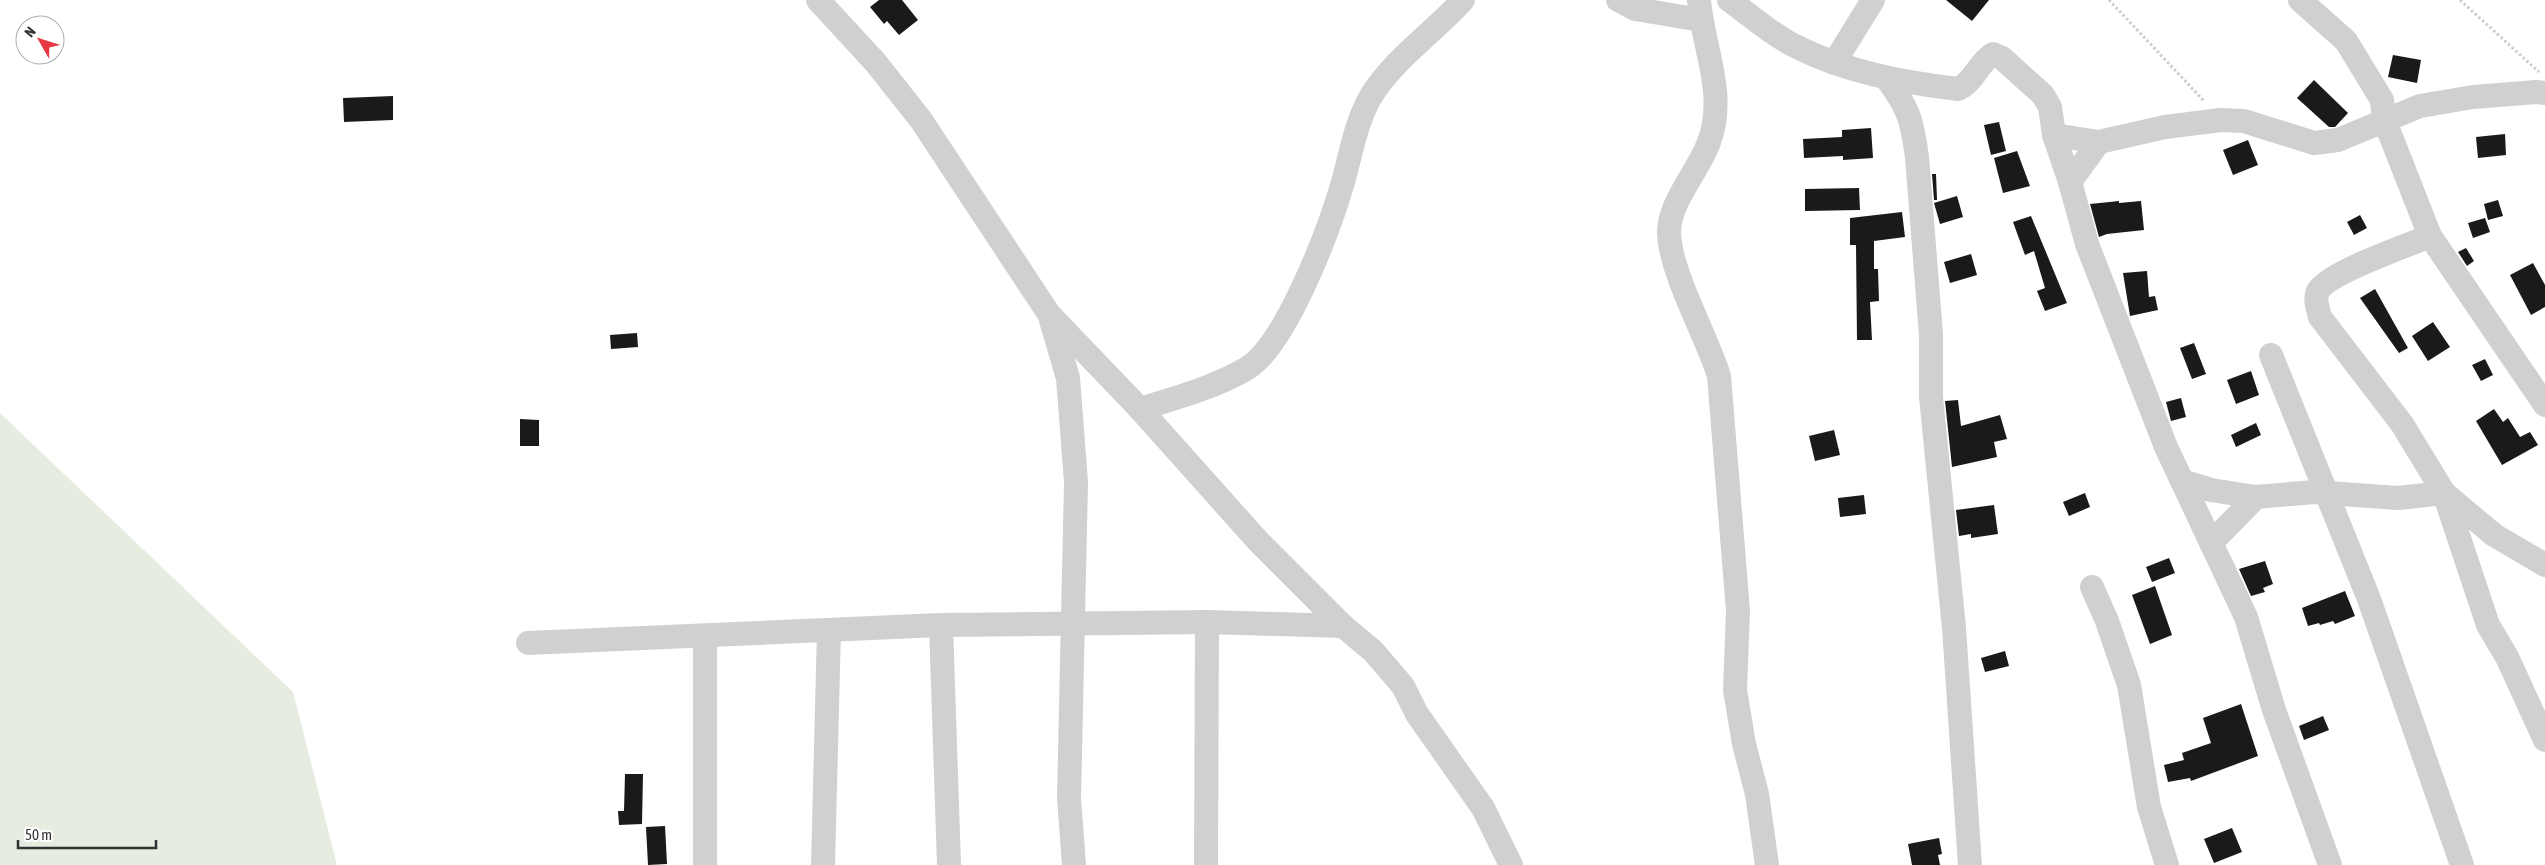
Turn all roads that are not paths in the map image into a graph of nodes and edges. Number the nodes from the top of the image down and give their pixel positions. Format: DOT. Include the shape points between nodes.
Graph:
graph roads {
  1 [pos="818,0"];
  2 [pos="1462,0"];
  3 [pos="1618,0"];
  4 [pos="1729,0"];
  5 [pos="1873,0"];
  6 [pos="2300,0"];
  7 [pos="1700,10"];
  8 [pos="1834,63"];
  9 [pos="1887,79"];
  10 [pos="2545,94"];
  11 [pos="2384,119"];
  12 [pos="2054,135"];
  13 [pos="2100,142"];
  14 [pos="2070,182"];
  15 [pos="2430,236"];
  16 [pos="1049,314"];
  17 [pos="2271,355"];
  18 [pos="2545,405"];
  19 [pos="1140,409"];
  20 [pos="2182,481"];
  21 [pos="2444,493"];
  22 [pos="2327,494"];
  23 [pos="2256,497"];
  24 [pos="2211,543"];
  25 [pos="2545,565"];
  26 [pos="2092,587"];
  27 [pos="1207,622"];
  28 [pos="941,625"];
  29 [pos="1074,625"];
  30 [pos="1343,626"];
  31 [pos="829,630"];
  32 [pos="705,636"];
  33 [pos="528,643"];
  34 [pos="2545,740"];
  35 [pos="704,865"];
  36 [pos="823,865"];
  37 [pos="949,865"];
  38 [pos="1074,865"];
  39 [pos="1206,865"];
  40 [pos="1511,865"];
  41 [pos="1767,865"];
  42 [pos="1970,865"];
  43 [pos="2167,865"];
  44 [pos="2330,865"];
  45 [pos="2462,865"];
  1 -- 16 [label="street" via="876,63 921,120"];
  2 -- 19 [label="street" via="1397,61 1371,96 1356,129 1342,184 1319,248 1277,336 1248,368 1196,392"];
  3 -- 7 [label="street" via="1635,9"];
  4 -- 8 [label="street" via="1793,46"];
  5 -- 8 [label="street"];
  6 -- 11 [label="street" via="2346,41 2382,100"];
  7 -- 41 [label="street" via="1716,91 1715,119 1709,142 1672,214 1669,231 1683,284 1719,376 1738,612 1735,690 1757,794"];
  8 -- 9 [label="street"];
  9 -- 12 [label="street" via="1958,89 1968,85 1985,59 1994,54 2043,94 2050,107"];
  9 -- 42 [label="street" via="1906,105 1914,130 1917,157 1931,335 1931,397 1954,628"];
  10 -- 11 [label="street" via="2473,97 2420,106"];
  11 -- 13 [label="street" via="2338,140 2314,143 2244,121 2221,120 2165,127"];
  11 -- 15 [label="street"];
  12 -- 13 [label="street"];
  12 -- 14 [label="street"];
  13 -- 14 [label="street"];
  14 -- 20 [label="street" via="2087,244"];
  15 -- 18 [label="street"];
  15 -- 21 [label="street" via="2333,277 2318,291 2316,304 2320,317 2402,424"];
  16 -- 19 [label="street"];
  16 -- 29 [label="street" via="1068,378 1076,482"];
  17 -- 22 [label="street"];
  19 -- 30 [label="street" via="1258,541"];
  20 -- 23 [label="street" via="2211,490"];
  20 -- 24 [label="street"];
  21 -- 22 [label="street" via="2398,498"];
  21 -- 25 [label="street" via="2494,535"];
  21 -- 34 [label="street" via="2488,625 2507,657"];
  22 -- 23 [label="street"];
  22 -- 45 [label="street" via="2369,599"];
  23 -- 24 [label="street"];
  24 -- 44 [label="street" via="2246,617 2274,710"];
  26 -- 43 [label="street" via="2108,621 2128,685 2149,807"];
  27 -- 29 [label="street"];
  27 -- 30 [label="street"];
  27 -- 39 [label="street"];
  28 -- 29 [label="street"];
  28 -- 31 [label="street"];
  28 -- 37 [label="street"];
  29 -- 38 [label="street" via="1069,798"];
  30 -- 40 [label="street" via="1373,651 1403,686 1417,714 1483,808"];
  31 -- 32 [label="street"];
  31 -- 36 [label="street"];
  32 -- 33 [label="street"];
  32 -- 35 [label="street"];
}
